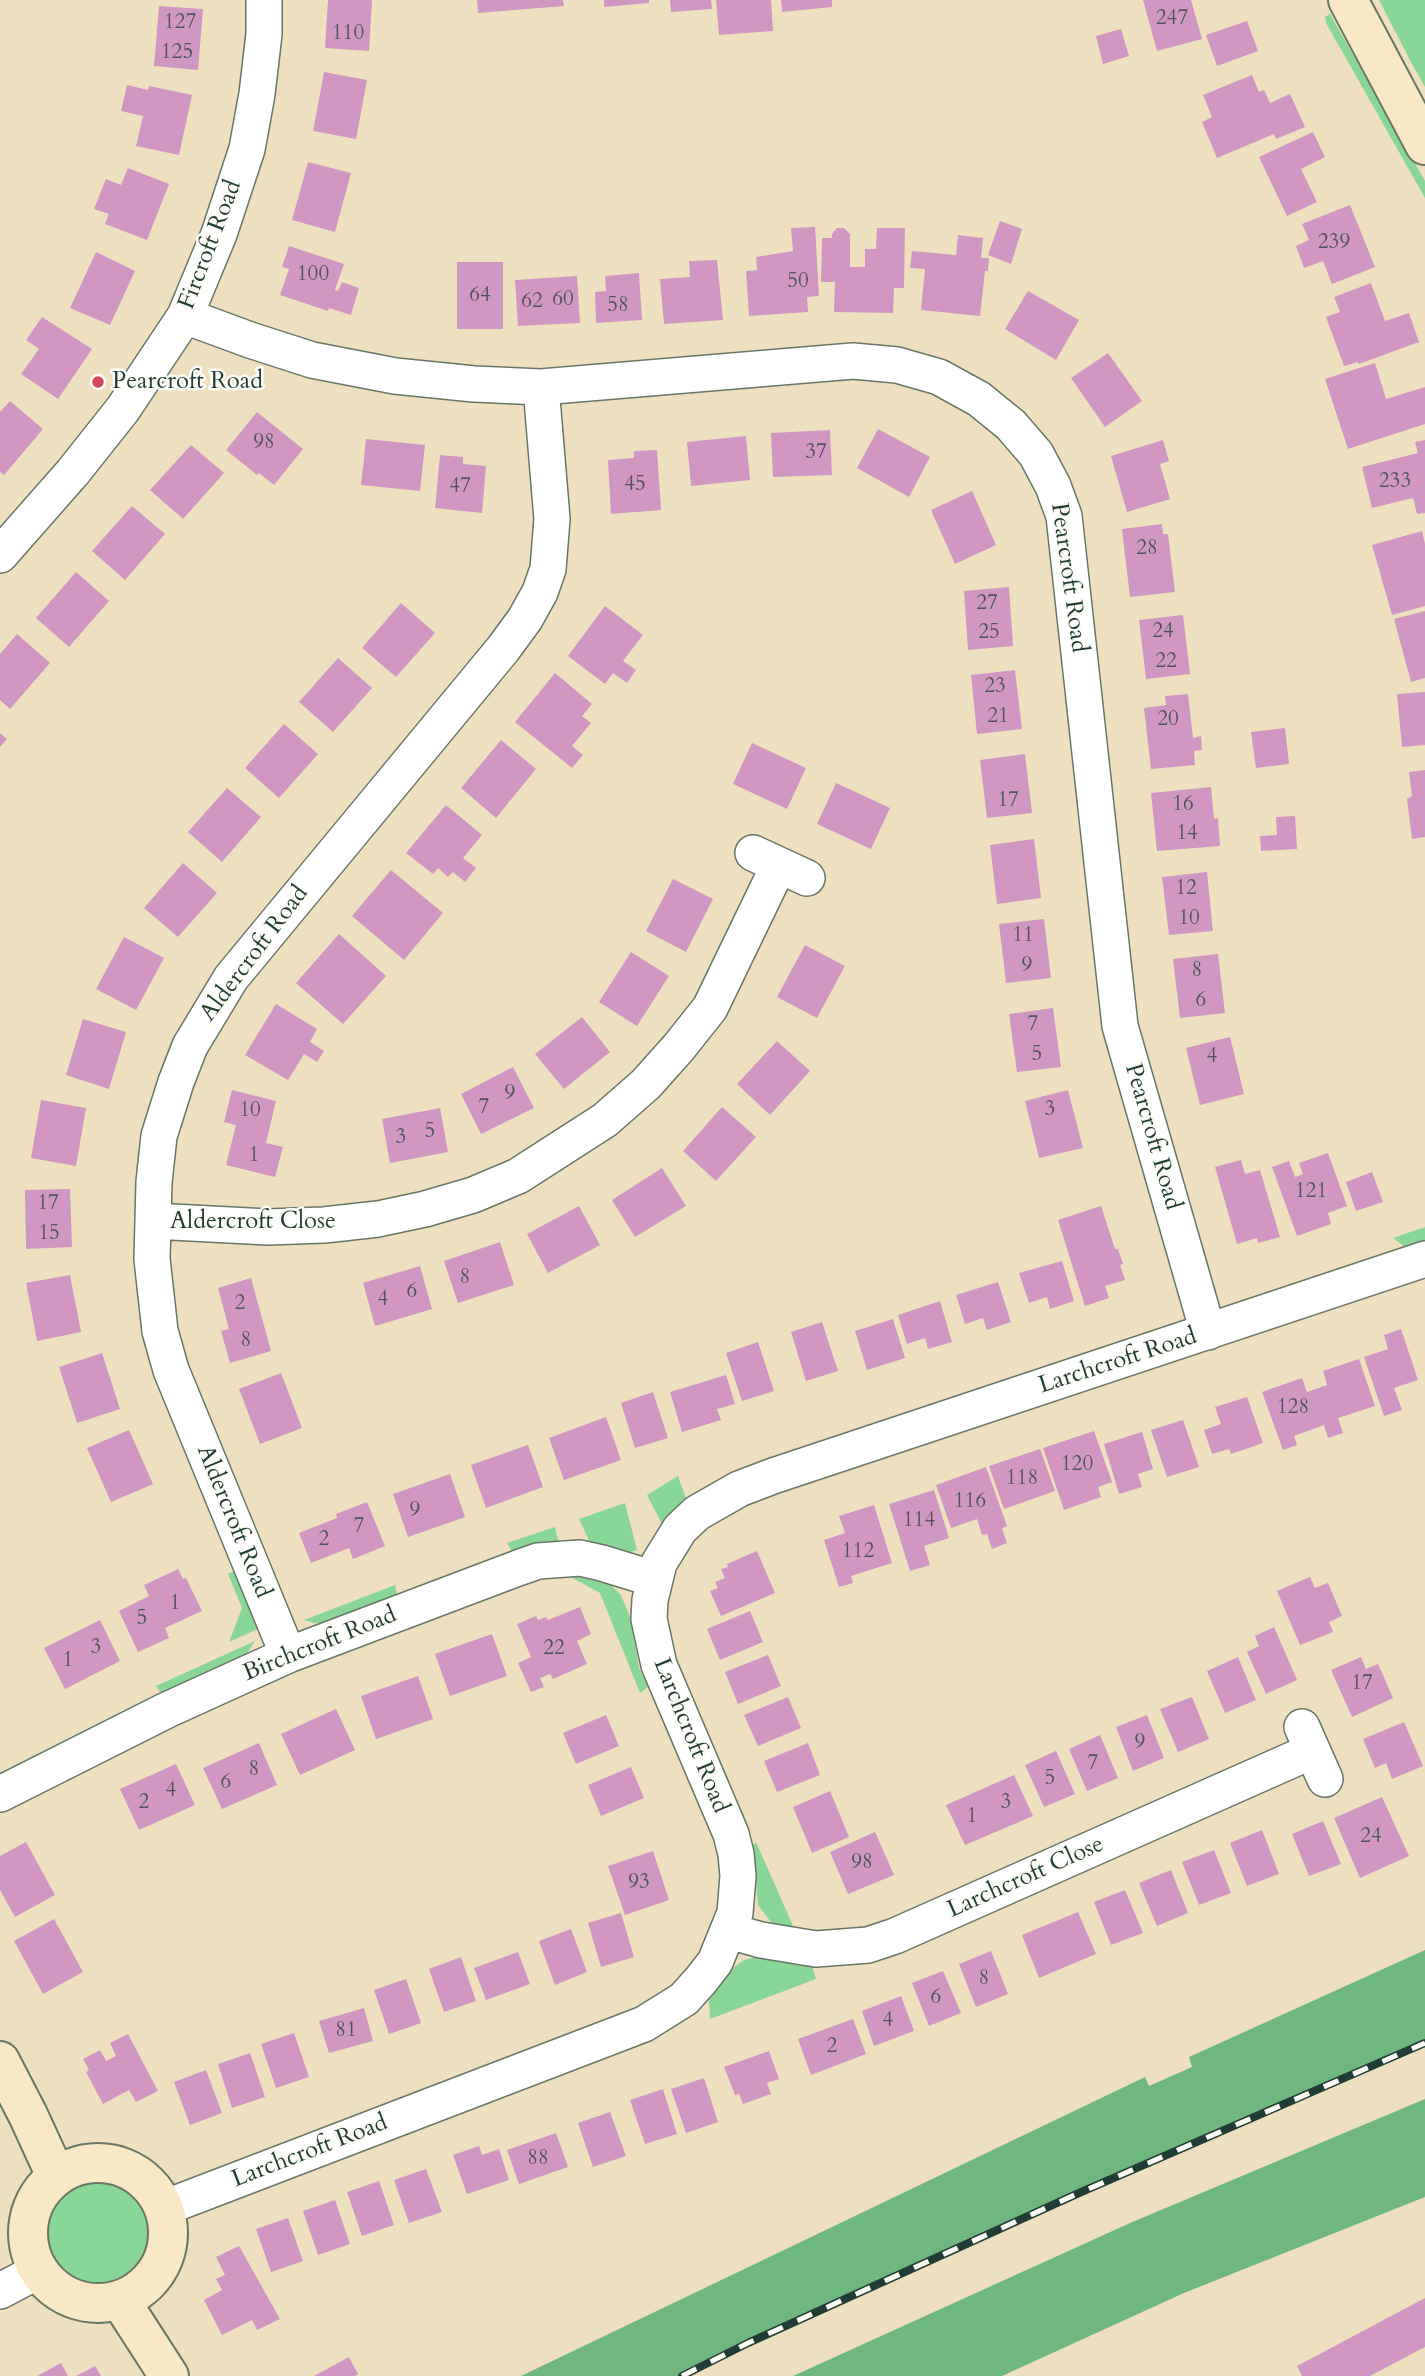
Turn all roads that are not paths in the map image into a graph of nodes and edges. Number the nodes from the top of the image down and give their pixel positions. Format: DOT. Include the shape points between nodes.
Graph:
graph roads {
  1 [pos="264,0"];
  2 [pos="1348,0"];
  3 [pos="1425,145"];
  4 [pos="185,316"];
  5 [pos="541,387"];
  6 [pos="0,555"];
  7 [pos="780,865"];
  8 [pos="153,1222"];
  9 [pos="1425,1259"];
  10 [pos="1208,1332"];
  11 [pos="654,1579"];
  12 [pos="288,1655"];
  13 [pos="1313,1752"];
  14 [pos="0,1794"];
  15 [pos="729,1931"];
  16 [pos="0,2061"];
  17 [pos="56,2176"];
  18 [pos="164,2208"];
  19 [pos="38,2271"];
  20 [pos="0,2291"];
  21 [pos="120,2300"];
  22 [pos="169,2376"];
  1 -- 4 [label="street, Fircroft Road" via="264,33 247,149"];
  2 -- 3 [label="street"];
  4 -- 5 [label="street, Pearcroft Road" via="312,360 395,376"];
  4 -- 6 [label="street, Fircroft Road" via="123,409"];
  5 -- 8 [label="street, Aldercroft Road" via="552,519 548,569 540,592 503,649 279,917 207,1015 190,1046 159,1136"];
  5 -- 10 [label="street, Pearcroft Road" via="853,361 897,365 939,377 979,399 1011,425 1036,454 1064,516 1120,1026"];
  7 -- 8 [label="street, Aldercroft Close" via="710,1008 679,1047 605,1120 518,1176 473,1195 378,1219 268,1227"];
  8 -- 12 [label="street, Aldercroft Road" via="155,1293 171,1370"];
  9 -- 10 [label="street, Larchcroft Road"];
  10 -- 11 [label="street, Larchcroft Road" via="739,1489 715,1501 680,1529"];
  11 -- 12 [label="street, Birchcroft Road" via="590,1560 538,1561"];
  11 -- 15 [label="street, Larchcroft Road" via="649,1619 659,1665 736,1854 738,1891"];
  12 -- 14 [label="street, Birchcroft Road"];
  13 -- 15 [label="street, Larchcroft Close" via="868,1945 816,1949"];
  15 -- 18 [label="street, Larchcroft Road" via="715,1962 684,1999 644,2024"];
  16 -- 17 [label="street"];
  17 -- 18 [label="street" via="96,2162 118,2165 154,2189"];
  17 -- 19 [label="street" via="41,2191 27,2230 29,2251"];
  18 -- 21 [label="street" via="169,2230 166,2253 156,2273"];
  19 -- 20 [label="street"];
  19 -- 21 [label="street" via="50,2285 83,2302"];
  21 -- 22 [label="street"];
}
